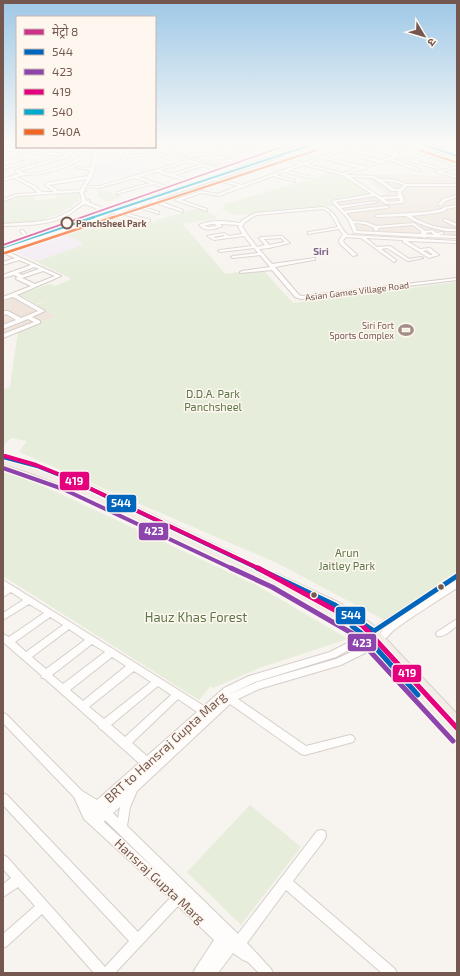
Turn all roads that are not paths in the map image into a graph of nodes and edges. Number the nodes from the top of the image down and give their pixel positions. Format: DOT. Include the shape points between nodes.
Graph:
graph roads {
  1 [pos="37,190"];
  2 [pos="52,190"];
  3 [pos="130,190"];
  4 [pos="162,190"];
  5 [pos="164,190"];
  6 [pos="180,190"];
  7 [pos="183,190"];
  8 [pos="232,190"];
  9 [pos="367,190"];
  10 [pos="392,190"];
  11 [pos="400,190"];
  12 [pos="82,191"];
  13 [pos="15,192"];
  14 [pos="43,193"];
  15 [pos="58,193"];
  16 [pos="118,193"];
  17 [pos="19,195"];
  18 [pos="376,195"];
  19 [pos="165,196"];
  20 [pos="457,196"];
  21 [pos="402,197"];
  22 [pos="355,198"];
  23 [pos="382,198"];
  24 [pos="3,200"];
  25 [pos="151,200"];
  26 [pos="178,200"];
  27 [pos="86,202"];
  28 [pos="376,202"];
  29 [pos="362,204"];
  30 [pos="388,205"];
  31 [pos="440,205"];
  32 [pos="136,206"];
  33 [pos="457,206"];
  34 [pos="338,207"];
  35 [pos="102,208"];
  36 [pos="206,210"];
  37 [pos="367,210"];
  38 [pos="117,211"];
  39 [pos="182,211"];
  40 [pos="343,212"];
  41 [pos="158,213"];
  42 [pos="407,215"];
  43 [pos="377,216"];
  44 [pos="445,220"];
  45 [pos="149,221"];
  46 [pos="353,222"];
  47 [pos="217,223"];
  48 [pos="241,224"];
  49 [pos="3,225"];
  50 [pos="457,226"];
  51 [pos="376,227"];
  52 [pos="388,227"];
  53 [pos="341,228"];
  54 [pos="420,228"];
  55 [pos="457,230"];
  56 [pos="22,231"];
  57 [pos="309,233"];
  58 [pos="376,234"];
  59 [pos="424,234"];
  60 [pos="245,235"];
  61 [pos="388,235"];
  62 [pos="26,236"];
  63 [pos="345,236"];
  64 [pos="228,237"];
  65 [pos="456,237"];
  66 [pos="362,238"];
  67 [pos="405,240"];
  68 [pos="457,242"];
  69 [pos="269,246"];
  70 [pos="3,248"];
  71 [pos="255,248"];
  72 [pos="377,248"];
  73 [pos="420,250"];
  74 [pos="220,251"];
  75 [pos="260,254"];
  76 [pos="355,255"];
  77 [pos="233,257"];
  78 [pos="404,257"];
  79 [pos="20,258"];
  80 [pos="421,258"];
  81 [pos="312,259"];
  82 [pos="3,264"];
  83 [pos="35,265"];
  84 [pos="272,267"];
  85 [pos="43,269"];
  86 [pos="242,272"];
  87 [pos="14,273"];
  88 [pos="3,277"];
  89 [pos="22,277"];
  90 [pos="457,279"];
  91 [pos="36,286"];
  92 [pos="13,295"];
  93 [pos="3,298"];
  94 [pos="4,312"];
  95 [pos="29,317"];
  96 [pos="21,320"];
  97 [pos="3,327"];
  98 [pos="3,336"];
  99 [pos="3,457"];
  100 [pos="3,462"];
  101 [pos="457,576"];
  102 [pos="3,583"];
  103 [pos="457,584"];
  104 [pos="11,588"];
  105 [pos="3,594"];
  106 [pos="29,600"];
  107 [pos="336,611"];
  108 [pos="50,614"];
  109 [pos="3,617"];
  110 [pos="457,622"];
  111 [pos="69,626"];
  112 [pos="440,634"];
  113 [pos="373,638"];
  114 [pos="6,639"];
  115 [pos="91,640"];
  116 [pos="111,652"];
  117 [pos="26,657"];
  118 [pos="133,666"];
  119 [pos="46,675"];
  120 [pos="158,681"];
  121 [pos="244,687"];
  122 [pos="63,690"];
  123 [pos="178,694"];
  124 [pos="230,699"];
  125 [pos="82,707"];
  126 [pos="209,714"];
  127 [pos="3,717"];
  128 [pos="457,721"];
  129 [pos="103,726"];
  130 [pos="457,738"];
  131 [pos="350,739"];
  132 [pos="124,744"];
  133 [pos="148,763"];
  134 [pos="132,789"];
  135 [pos="78,794"];
  136 [pos="3,798"];
  137 [pos="102,809"];
  138 [pos="92,818"];
  139 [pos="121,828"];
  140 [pos="321,835"];
  141 [pos="3,861"];
  142 [pos="19,878"];
  143 [pos="285,882"];
  144 [pos="3,891"];
  145 [pos="178,898"];
  146 [pos="43,906"];
  147 [pos="137,940"];
  148 [pos="231,940"];
  149 [pos="3,942"];
  150 [pos="102,973"];
  151 [pos="107,973"];
  152 [pos="199,973"];
  153 [pos="210,973"];
  154 [pos="267,973"];
  155 [pos="391,973"];
  1 -- 14 [label="street"];
  2 -- 15 [label="street"];
  3 -- 16 [label="street"];
  4 -- 35 [label="main road"];
  5 -- 35 [label="street"];
  6 -- 38 [label="main road"];
  7 -- 19 [label="street"];
  8 -- 26 [label="street" via="218,195 201,192"];
  9 -- 18 [label="street"];
  10 -- 11 [label="street"];
  11 -- 21 [label="street"];
  12 -- 15 [label="street"];
  12 -- 27 [label="street"];
  13 -- 17 [label="street"];
  14 -- 15 [label="street"];
  14 -- 17 [label="street"];
  17 -- 24 [label="street"];
  18 -- 22 [label="street"];
  18 -- 23 [label="street"];
  19 -- 25 [label="street"];
  19 -- 26 [label="street"];
  20 -- 31 [label="street" via="444,200"];
  21 -- 23 [label="street"];
  21 -- 30 [label="street" via="403,202"];
  22 -- 29 [label="street"];
  22 -- 34 [label="street" via="333,201"];
  23 -- 30 [label="street"];
  25 -- 32 [label="street"];
  25 -- 39 [label="street"];
  26 -- 36 [label="street"];
  27 -- 35 [label="street"];
  27 -- 49 [label="street" via="72,212 55,219"];
  28 -- 29 [label="street"];
  29 -- 34 [label="street"];
  29 -- 37 [label="street"];
  30 -- 37 [label="street"];
  32 -- 38 [label="street"];
  32 -- 41 [label="street"];
  33 -- 42 [label="street" via="435,212"];
  34 -- 40 [label="street"];
  35 -- 70 [label="main road"];
  37 -- 40 [label="street"];
  38 -- 45 [label="street"];
  38 -- 70 [label="main road"];
  40 -- 46 [label="street"];
  42 -- 43 [label="street"];
  42 -- 55 [label="street" via="432,226"];
  44 -- 50 [label="street"];
  46 -- 51 [label="street"];
  46 -- 58 [label="street" via="354,231"];
  47 -- 48 [label="street"];
  48 -- 53 [label="street" via="256,214 323,208 327,209"];
  48 -- 60 [label="street, Asian Games Village Road"];
  51 -- 52 [label="street"];
  51 -- 58 [label="street"];
  52 -- 54 [label="street"];
  52 -- 54 [label="street" via="414,224"];
  52 -- 61 [label="street"];
  53 -- 57 [label="street"];
  53 -- 63 [label="street"];
  54 -- 59 [label="street"];
  56 -- 62 [label="street"];
  58 -- 61 [label="street"];
  59 -- 61 [label="street"];
  59 -- 65 [label="street"];
  60 -- 64 [label="street"];
  60 -- 71 [label="street, Asian Games Village Road"];
  63 -- 66 [label="street"];
  63 -- 76 [label="street" via="341,240 342,243"];
  66 -- 67 [label="street"];
  66 -- 72 [label="street"];
  67 -- 68 [label="street"];
  67 -- 73 [label="street"];
  69 -- 69 [label="street" via="282,244 288,243 282,237 261,238"];
  69 -- 71 [label="street"];
  70 -- 79 [label="street"];
  71 -- 74 [label="street"];
  71 -- 75 [label="street, Asian Games Village Road"];
  72 -- 78 [label="street" via="388,247"];
  72 -- 78 [label="street" via="393,260"];
  75 -- 77 [label="street"];
  75 -- 84 [label="street, Asian Games Village Road"];
  78 -- 80 [label="street" via="408,260"];
  79 -- 82 [label="street"];
  79 -- 83 [label="street"];
  81 -- 84 [label="street"];
  83 -- 85 [label="street"];
  83 -- 87 [label="street"];
  84 -- 86 [label="street"];
  84 -- 90 [label="street, Asian Games Village Road" via="297,296 304,299"];
  85 -- 89 [label="street"];
  85 -- 91 [label="street" via="59,277"];
  87 -- 88 [label="street"];
  87 -- 89 [label="street"];
  89 -- 91 [label="street" via="18,278"];
  91 -- 92 [label="street"];
  92 -- 93 [label="street"];
  92 -- 95 [label="street" via="42,311"];
  94 -- 96 [label="street"];
  95 -- 96 [label="street"];
  95 -- 98 [label="street" via="38,322"];
  96 -- 97 [label="street"];
  99 -- 107 [label="main road" via="37,466 72,480"];
  100 -- 107 [label="main road" via="65,483"];
  101 -- 113 [label="street"];
  102 -- 104 [label="street"];
  103 -- 113 [label="street"];
  104 -- 105 [label="street"];
  104 -- 106 [label="street"];
  106 -- 108 [label="street"];
  106 -- 109 [label="street"];
  107 -- 113 [label="main road" via="358,630"];
  108 -- 111 [label="street"];
  108 -- 114 [label="street"];
  110 -- 112 [label="street"];
  111 -- 115 [label="street"];
  111 -- 117 [label="street"];
  113 -- 121 [label="street, BRT to Hansraj Gupta Marg" via="338,662"];
  113 -- 128 [label="main road"];
  113 -- 130 [label="main road"];
  114 -- 117 [label="street"];
  115 -- 116 [label="street"];
  115 -- 119 [label="street"];
  116 -- 118 [label="street"];
  116 -- 122 [label="street"];
  117 -- 119 [label="street"];
  118 -- 120 [label="street"];
  118 -- 125 [label="street"];
  119 -- 122 [label="street"];
  120 -- 123 [label="street"];
  120 -- 129 [label="street"];
  121 -- 124 [label="street, BRT to Hansraj Gupta Marg"];
  121 -- 126 [label="street, BRT to Hansraj Gupta Marg" via="227,691"];
  122 -- 125 [label="street"];
  123 -- 126 [label="street"];
  123 -- 132 [label="street"];
  124 -- 126 [label="street, BRT to Hansraj Gupta Marg"];
  124 -- 131 [label="street" via="305,751"];
  125 -- 129 [label="street"];
  126 -- 133 [label="street, BRT to Hansraj Gupta Marg"];
  126 -- 134 [label="street, BRT to Hansraj Gupta Marg"];
  127 -- 135 [label="street, Hansraj Gupta Marg"];
  129 -- 132 [label="street"];
  132 -- 133 [label="street"];
  133 -- 137 [label="street, BRT to Hansraj Gupta Marg"];
  134 -- 137 [label="street, BRT to Hansraj Gupta Marg"];
  134 -- 139 [label="street"];
  135 -- 137 [label="street, Hansraj Gupta Marg"];
  135 -- 138 [label="street, Hansraj Gupta Marg"];
  136 -- 147 [label="street"];
  137 -- 138 [label="street"];
  137 -- 139 [label="street, Hansraj Gupta Marg"];
  138 -- 145 [label="street, Hansraj Gupta Marg"];
  139 -- 148 [label="street, Hansraj Gupta Marg"];
  140 -- 143 [label="street"];
  141 -- 142 [label="street"];
  142 -- 144 [label="street"];
  142 -- 146 [label="street"];
  143 -- 148 [label="street"];
  143 -- 155 [label="street"];
  145 -- 147 [label="street"];
  145 -- 148 [label="street, Hansraj Gupta Marg"];
  146 -- 149 [label="street"];
  146 -- 150 [label="street"];
  147 -- 151 [label="street"];
  148 -- 152 [label="street"];
  148 -- 153 [label="street"];
  148 -- 154 [label="street, Hansraj Gupta Marg"];
}
